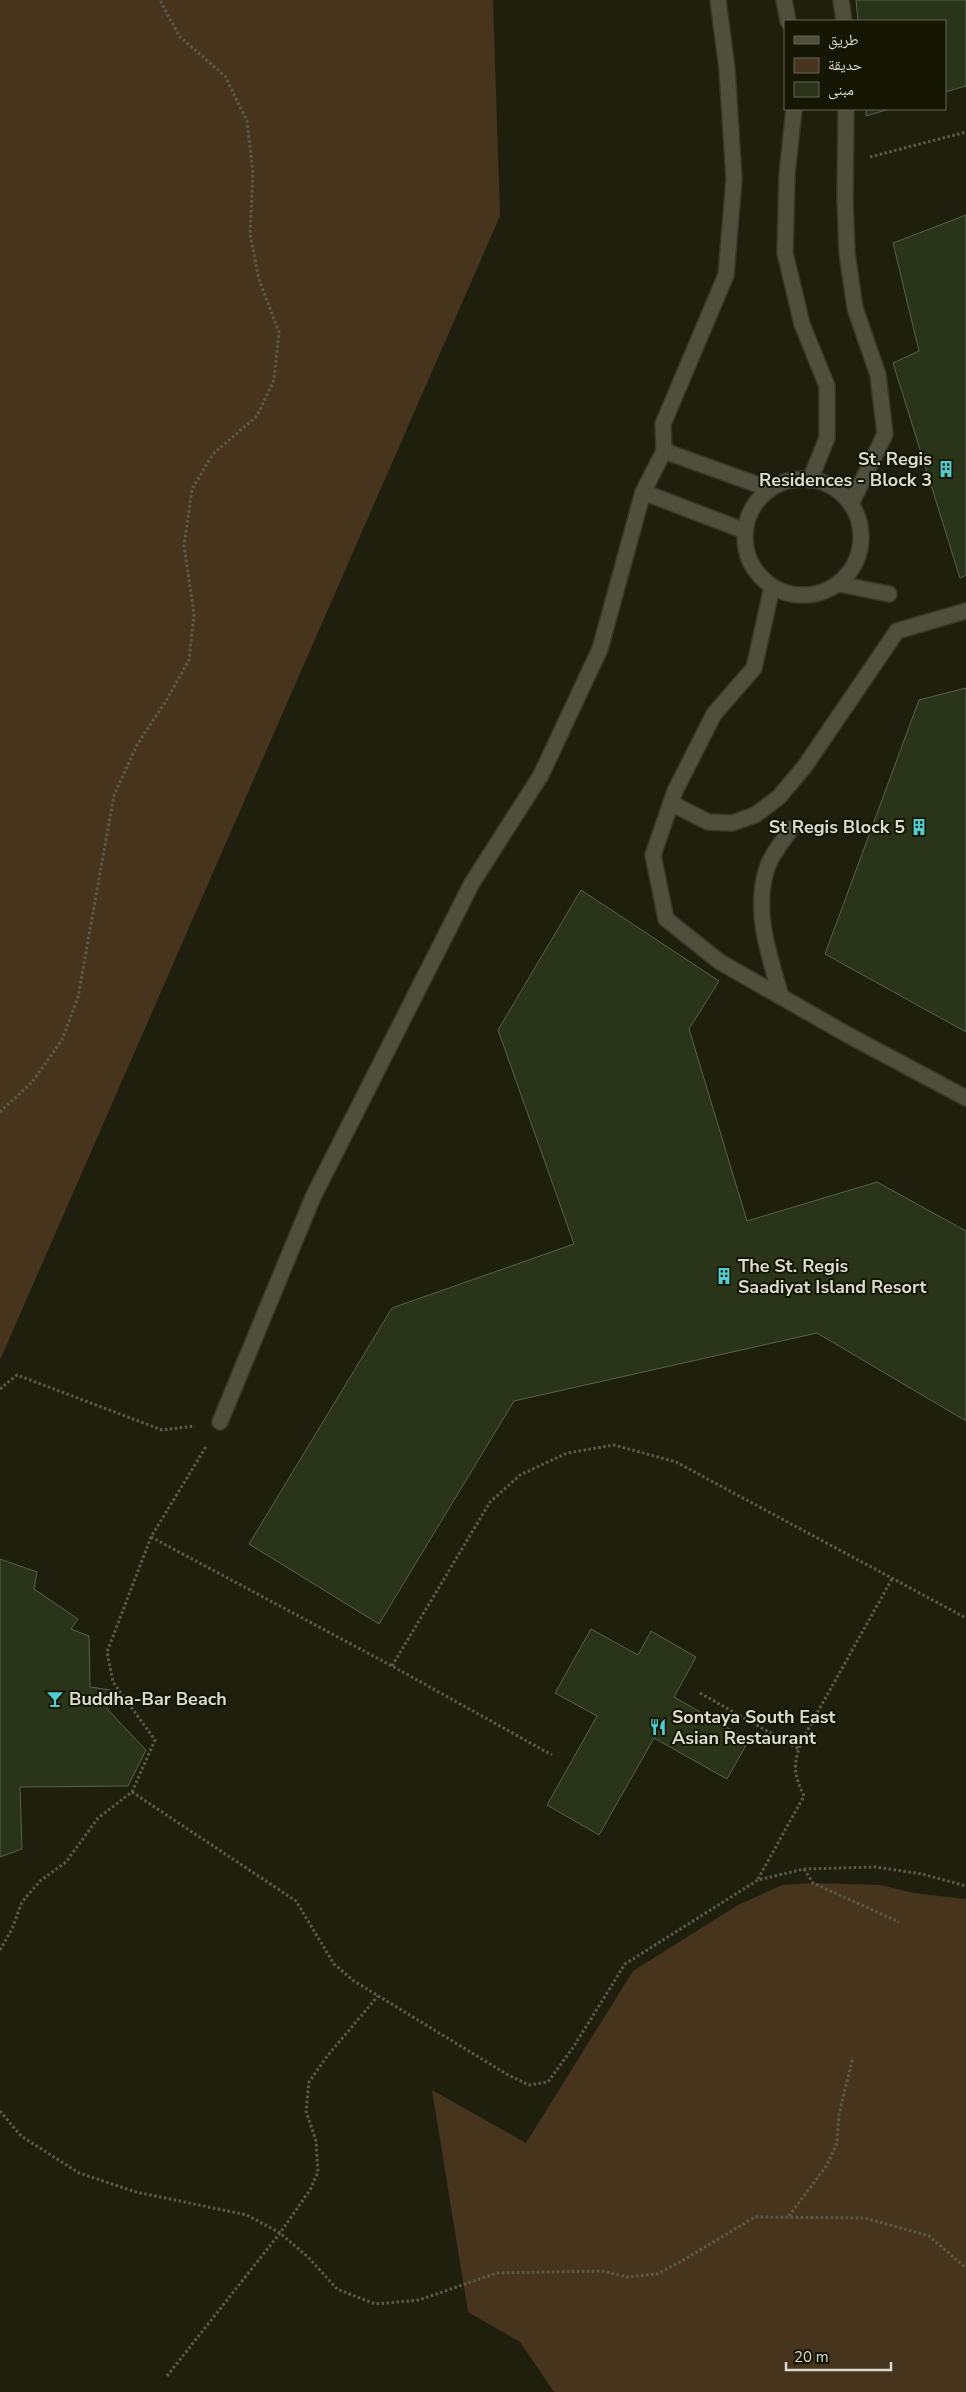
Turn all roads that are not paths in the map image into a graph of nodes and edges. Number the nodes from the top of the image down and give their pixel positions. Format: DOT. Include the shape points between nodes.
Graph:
graph roads {
  1 [pos="718,0"];
  2 [pos="784,0"];
  3 [pos="841,0"];
  4 [pos="788,20"];
  5 [pos="844,20"];
  6 [pos="794,110"];
  7 [pos="846,110"];
  8 [pos="664,452"];
  9 [pos="810,480"];
  10 [pos="770,489"];
  11 [pos="643,492"];
  12 [pos="851,504"];
  13 [pos="745,531"];
  14 [pos="839,584"];
  15 [pos="772,588"];
  16 [pos="889,594"];
  17 [pos="966,611"];
  18 [pos="671,803"];
  19 [pos="791,829"];
  20 [pos="781,996"];
  21 [pos="966,1098"];
  22 [pos="220,1422"];
  1 -- 8 [label="street" via="727,70 734,179 726,275 662,424"];
  2 -- 4 [label="street"];
  3 -- 5 [label="street"];
  6 -- 9 [label="street" via="787,174 785,253 802,324 827,386 827,438"];
  7 -- 12 [label="street" via="846,253 855,308 878,374 885,434"];
  8 -- 10 [label="street"];
  8 -- 11 [label="street"];
  9 -- 10 [label="street" via="797,479"];
  9 -- 12 [label="street" via="833,488"];
  10 -- 13 [label="street" via="749,514"];
  11 -- 13 [label="street"];
  11 -- 22 [label="street" via="600,649 541,775 472,883 313,1197"];
  12 -- 14 [label="street" via="859,521 861,538 851,571"];
  13 -- 15 [label="street" via="750,563"];
  14 -- 15 [label="street" via="806,596"];
  14 -- 16 [label="street"];
  15 -- 18 [label="street" via="754,668 714,714"];
  17 -- 18 [label="street" via="897,631 805,766 779,797 754,815 732,823 708,822"];
  18 -- 20 [label="street" via="653,855 666,919 720,962"];
  19 -- 20 [label="street" via="767,867 760,904 766,944"];
  20 -- 21 [label="street"];
}
